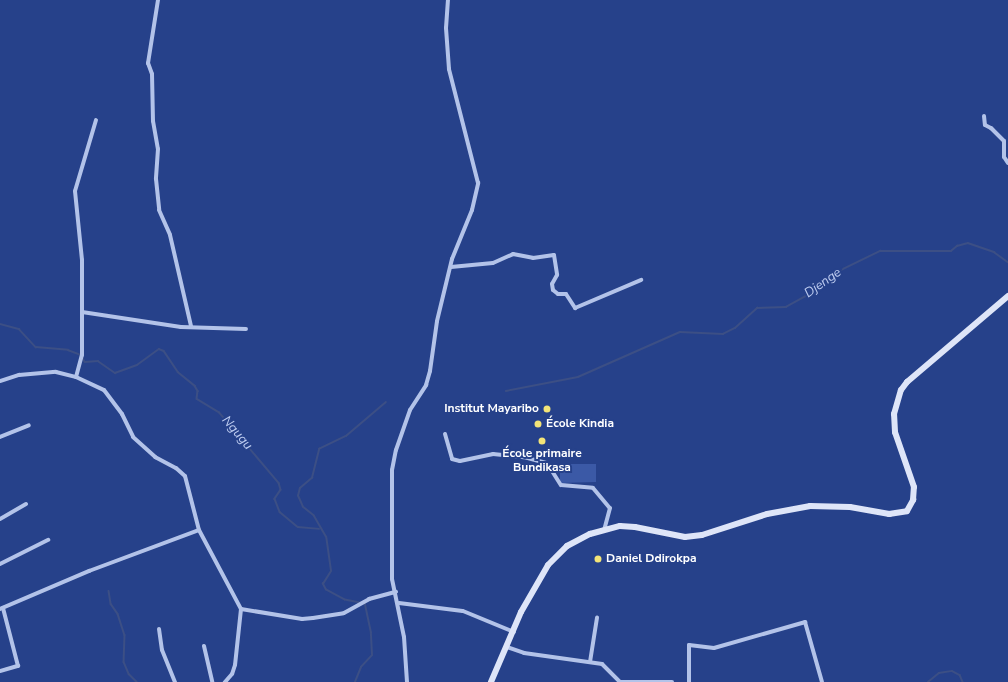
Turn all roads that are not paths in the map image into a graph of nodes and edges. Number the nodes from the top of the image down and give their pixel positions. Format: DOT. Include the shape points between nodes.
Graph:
graph roads {
  1 [pos="158,0"];
  2 [pos="448,0"];
  3 [pos="984,116"];
  4 [pos="96,120"];
  5 [pos="1008,163"];
  6 [pos="451,267"];
  7 [pos="641,280"];
  8 [pos="1008,296"];
  9 [pos="82,312"];
  10 [pos="192,326"];
  11 [pos="246,329"];
  12 [pos="76,377"];
  13 [pos="0,381"];
  14 [pos="29,424"];
  15 [pos="445,434"];
  16 [pos="0,437"];
  17 [pos="26,504"];
  18 [pos="0,519"];
  19 [pos="199,530"];
  20 [pos="604,530"];
  21 [pos="48,540"];
  22 [pos="0,564"];
  23 [pos="396,592"];
  24 [pos="399,604"];
  25 [pos="1,609"];
  26 [pos="241,609"];
  27 [pos="597,618"];
  28 [pos="159,629"];
  29 [pos="514,632"];
  30 [pos="204,646"];
  31 [pos="508,647"];
  32 [pos="590,662"];
  33 [pos="0,671"];
  34 [pos="618,681"];
  35 [pos="175,682"];
  36 [pos="212,682"];
  37 [pos="225,682"];
  38 [pos="407,682"];
  39 [pos="491,682"];
  40 [pos="672,682"];
  41 [pos="689,682"];
  42 [pos="822,682"];
  1 -- 10 [label="street" via="148,62 152,74 152,120 158,149 156,179 159,210 170,235"];
  2 -- 6 [label="street" via="446,28 451,81 478,183 472,210"];
  3 -- 5 [label="street" via="985,125 992,128 1004,141 1004,157"];
  4 -- 9 [label="street" via="75,191 82,260"];
  6 -- 7 [label="street" via="493,263 513,254 533,258 554,255 556,275 552,284 553,290 558,294 566,294 575,308"];
  6 -- 23 [label="street" via="437,321 426,385 410,410 396,450 390,508 392,579"];
  8 -- 20 [label="main road" via="907,382 901,390 894,414 895,432 914,487 914,500 907,510 889,514 850,507 810,506 767,514 702,535 685,537 635,527"];
  9 -- 10 [label="street"];
  9 -- 12 [label="street" via="82,355"];
  10 -- 11 [label="street"];
  12 -- 13 [label="street" via="43,372"];
  12 -- 19 [label="street" via="104,390 122,414 133,437 155,457 185,476"];
  14 -- 16 [label="street"];
  15 -- 20 [label="street" via="452,459 460,461 493,454 524,457 547,463 561,485 593,488 610,508"];
  17 -- 18 [label="street"];
  19 -- 25 [label="street" via="89,571"];
  19 -- 26 [label="street"];
  20 -- 29 [label="main road" via="567,546 548,565 535,585"];
  21 -- 22 [label="street"];
  23 -- 24 [label="street"];
  23 -- 26 [label="street" via="369,599 354,609 302,619"];
  24 -- 29 [label="street" via="464,611"];
  24 -- 38 [label="street"];
  25 -- 33 [label="street" via="18,666"];
  26 -- 37 [label="street" via="234,665 232,674"];
  27 -- 32 [label="street"];
  28 -- 35 [label="street" via="162,650"];
  29 -- 31 [label="main road"];
  30 -- 36 [label="street"];
  31 -- 32 [label="street" via="524,653"];
  31 -- 39 [label="main road"];
  32 -- 34 [label="street" via="602,664"];
  34 -- 40 [label="street"];
  41 -- 42 [label="street" via="689,645 714,648 805,622"];
}
